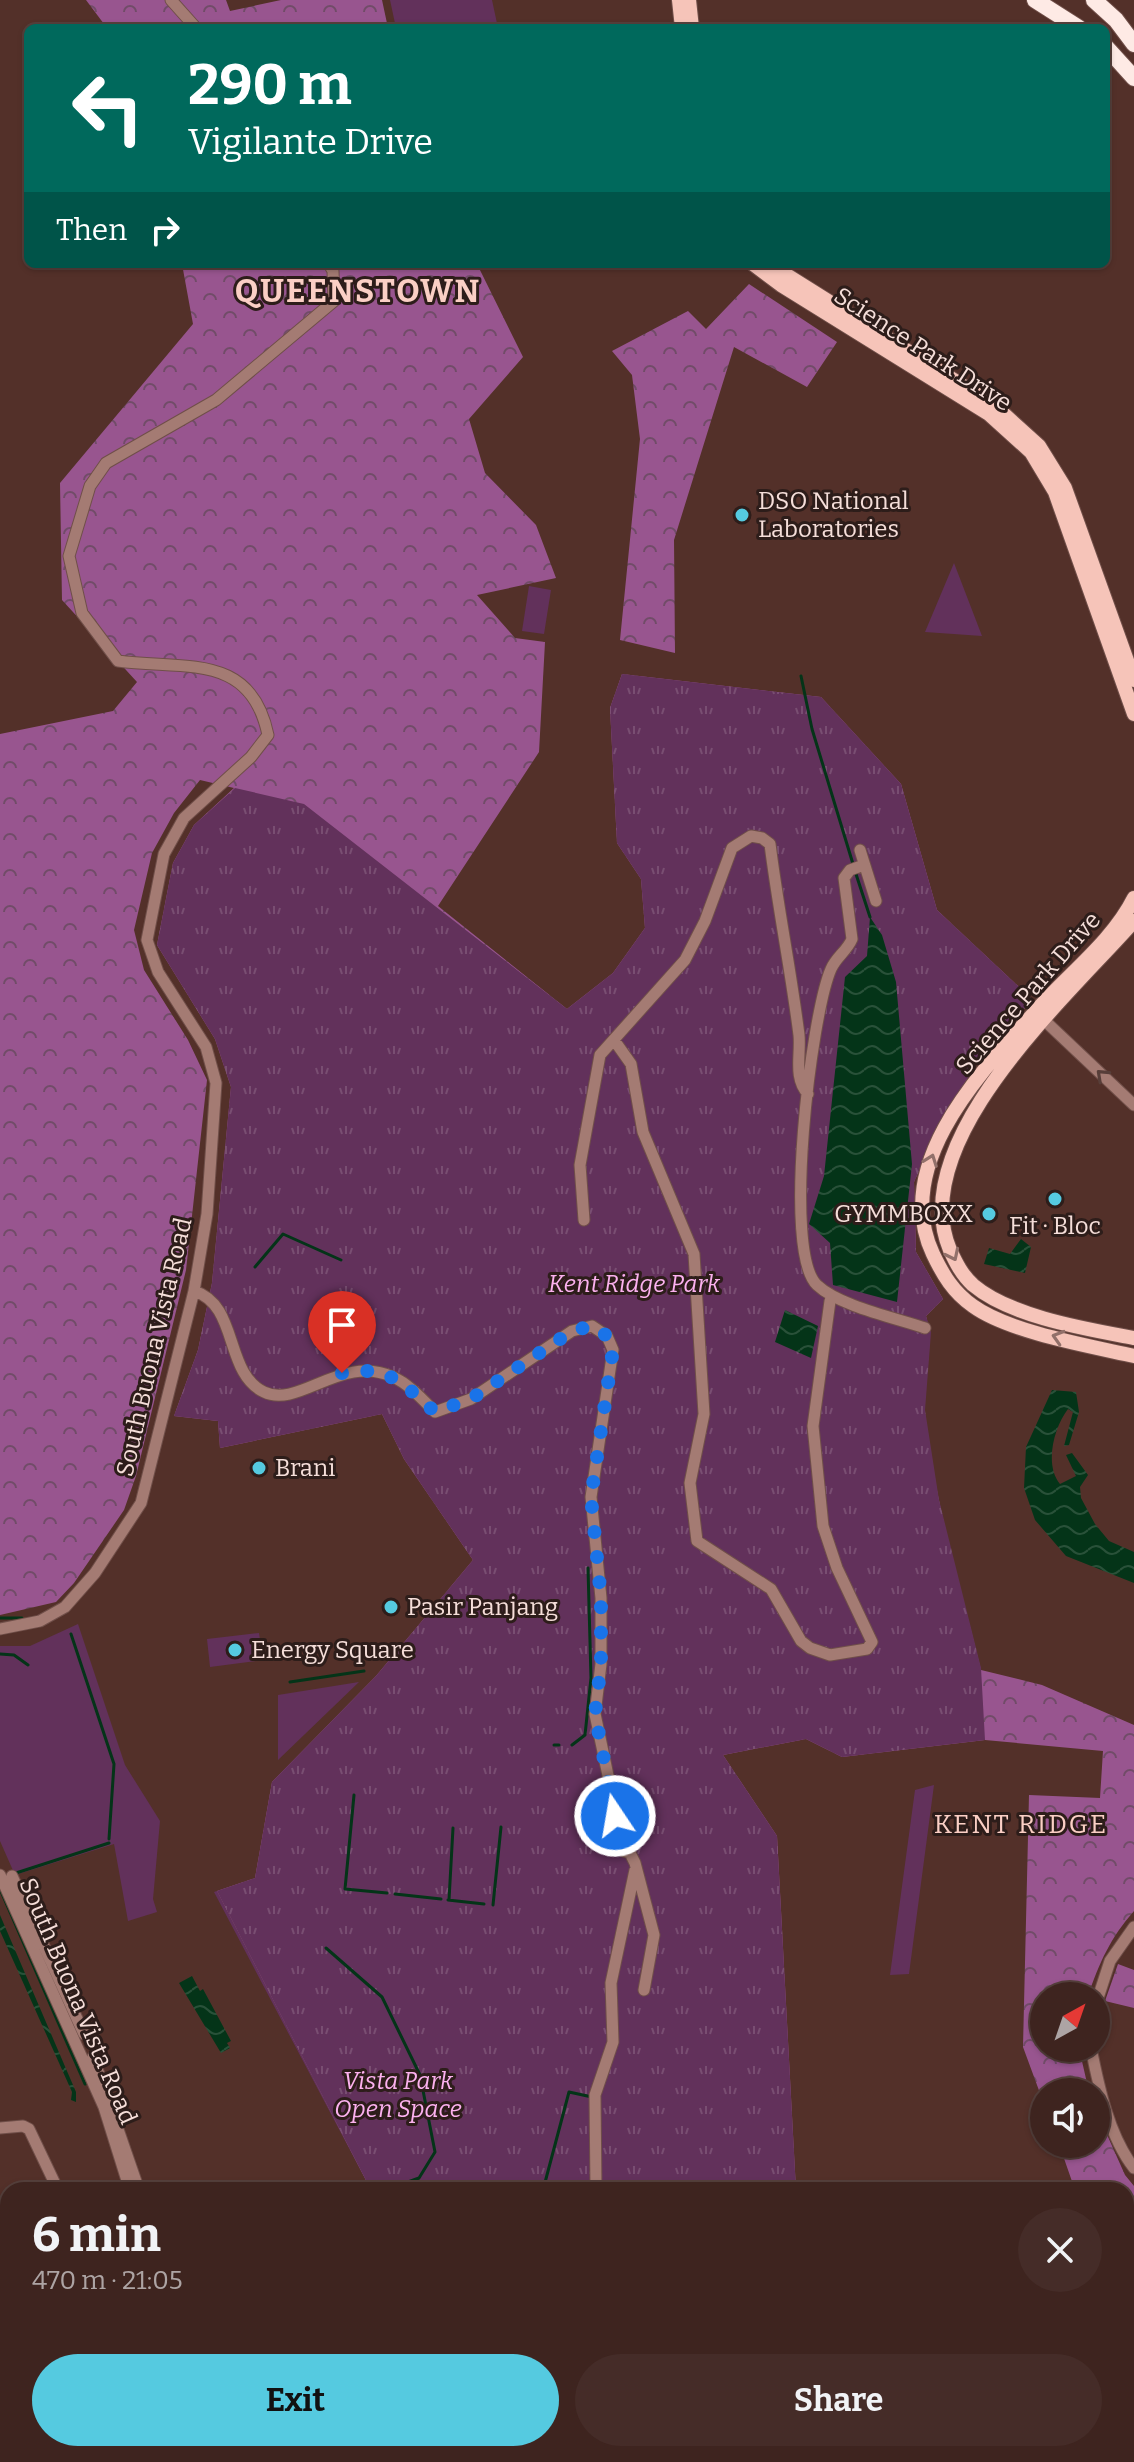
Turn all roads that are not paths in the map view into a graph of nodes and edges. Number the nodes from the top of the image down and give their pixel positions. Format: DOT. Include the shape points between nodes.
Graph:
graph roads {
  1 [pos="171,0"];
  2 [pos="679,0"];
  3 [pos="689,0"];
  4 [pos="1035,0"];
  5 [pos="1094,0"];
  6 [pos="192,24"];
  7 [pos="682,24"];
  8 [pos="692,24"];
  9 [pos="1073,24"];
  10 [pos="1134,44"];
  11 [pos="1110,51"];
  12 [pos="1134,78"];
  13 [pos="331,268"];
  14 [pos="759,268"];
  15 [pos="776,268"];
  16 [pos="1020,433"];
  17 [pos="1134,680"];
  18 [pos="1134,714"];
  19 [pos="860,850"];
  20 [pos="858,867"];
  21 [pos="1134,898"];
  22 [pos="876,901"];
  23 [pos="1134,921"];
  24 [pos="1044,1020"];
  25 [pos="614,1040"];
  26 [pos="808,1094"];
  27 [pos="1134,1105"];
  28 [pos="584,1220"];
  29 [pos="194,1291"];
  30 [pos="830,1301"];
  31 [pos="925,1328"];
  32 [pos="1134,1338"];
  33 [pos="1134,1356"];
  34 [pos="0,1629"];
  35 [pos="635,1870"];
  36 [pos="6,1876"];
  37 [pos="1134,1927"];
  38 [pos="1103,1982"];
  39 [pos="644,1990"];
  40 [pos="84,2034"];
  41 [pos="93,2057"];
  42 [pos="1094,2062"];
  43 [pos="0,2128"];
  44 [pos="1134,2168"];
  45 [pos="54,2182"];
  46 [pos="127,2182"];
  47 [pos="136,2182"];
  48 [pos="596,2182"];
  1 -- 6 [label="street"];
  2 -- 7 [label="main road"];
  3 -- 8 [label="main road"];
  4 -- 9 [label="highway"];
  5 -- 10 [label="highway"];
  11 -- 12 [label="highway"];
  13 -- 29 [label="street, South Buona Vista Road" via="334,301 323,312 216,400 106,463 82,505 69,556 82,613 118,661 218,669 248,686 263,709 268,735 184,818 164,854 147,940 158,972 206,1047 216,1083 207,1214"];
  14 -- 16 [label="main road, Science Park Drive"];
  15 -- 16 [label="main road, Science Park Drive" via="995,406"];
  16 -- 17 [label="main road, Science Park Drive" via="1051,463 1065,488"];
  16 -- 18 [label="main road, Science Park Drive" via="1055,492"];
  19 -- 20 [label="street"];
  20 -- 22 [label="street"];
  20 -- 26 [label="street" via="844,878 852,939 831,969"];
  33 -- 21 [label="main road, Science Park Drive, one-way" via="1004,1322 971,1305 946,1281 922,1223 922,1188 931,1158 960,1105"];
  23 -- 24 [label="main road, Science Park Drive"];
  27 -- 24 [label="street, one-way"];
  24 -- 32 [label="main road, Science Park Drive, one-way" via="1001,1072 955,1142 940,1209 944,1236 963,1275 992,1297"];
  25 -- 26 [label="street" via="685,960 732,848 756,836 770,844 799,1033 799,1081"];
  25 -- 28 [label="street" via="600,1055 591,1097 580,1165"];
  25 -- 30 [label="street" via="631,1064 643,1132 694,1254 704,1414 690,1483 697,1541 771,1589 801,1641 830,1655 867,1649 872,1642 823,1526 813,1426"];
  26 -- 31 [label="street" via="800,1160 803,1258 810,1278 831,1295"];
  29 -- 34 [label="street, South Buona Vista Road" via="141,1503 65,1607 40,1621"];
  29 -- 35 [label="street" via="210,1298 220,1313 250,1380 267,1394 280,1396 342,1373 377,1370 397,1378 435,1412 471,1399 572,1331 592,1326 607,1336 613,1350 591,1497 601,1598 595,1714 616,1822"];
  35 -- 39 [label="street" via="654,1935"];
  35 -- 48 [label="street" via="611,1983 613,2042 595,2095"];
  36 -- 40 [label="street"];
  36 -- 46 [label="street, South Buona Vista Road" via="104,2107"];
  37 -- 38 [label="street" via="1110,1961"];
  41 -- 47 [label="street"];
  42 -- 44 [label="street" via="1099,2088"];
  43 -- 45 [label="street" via="29,2129"];
}
